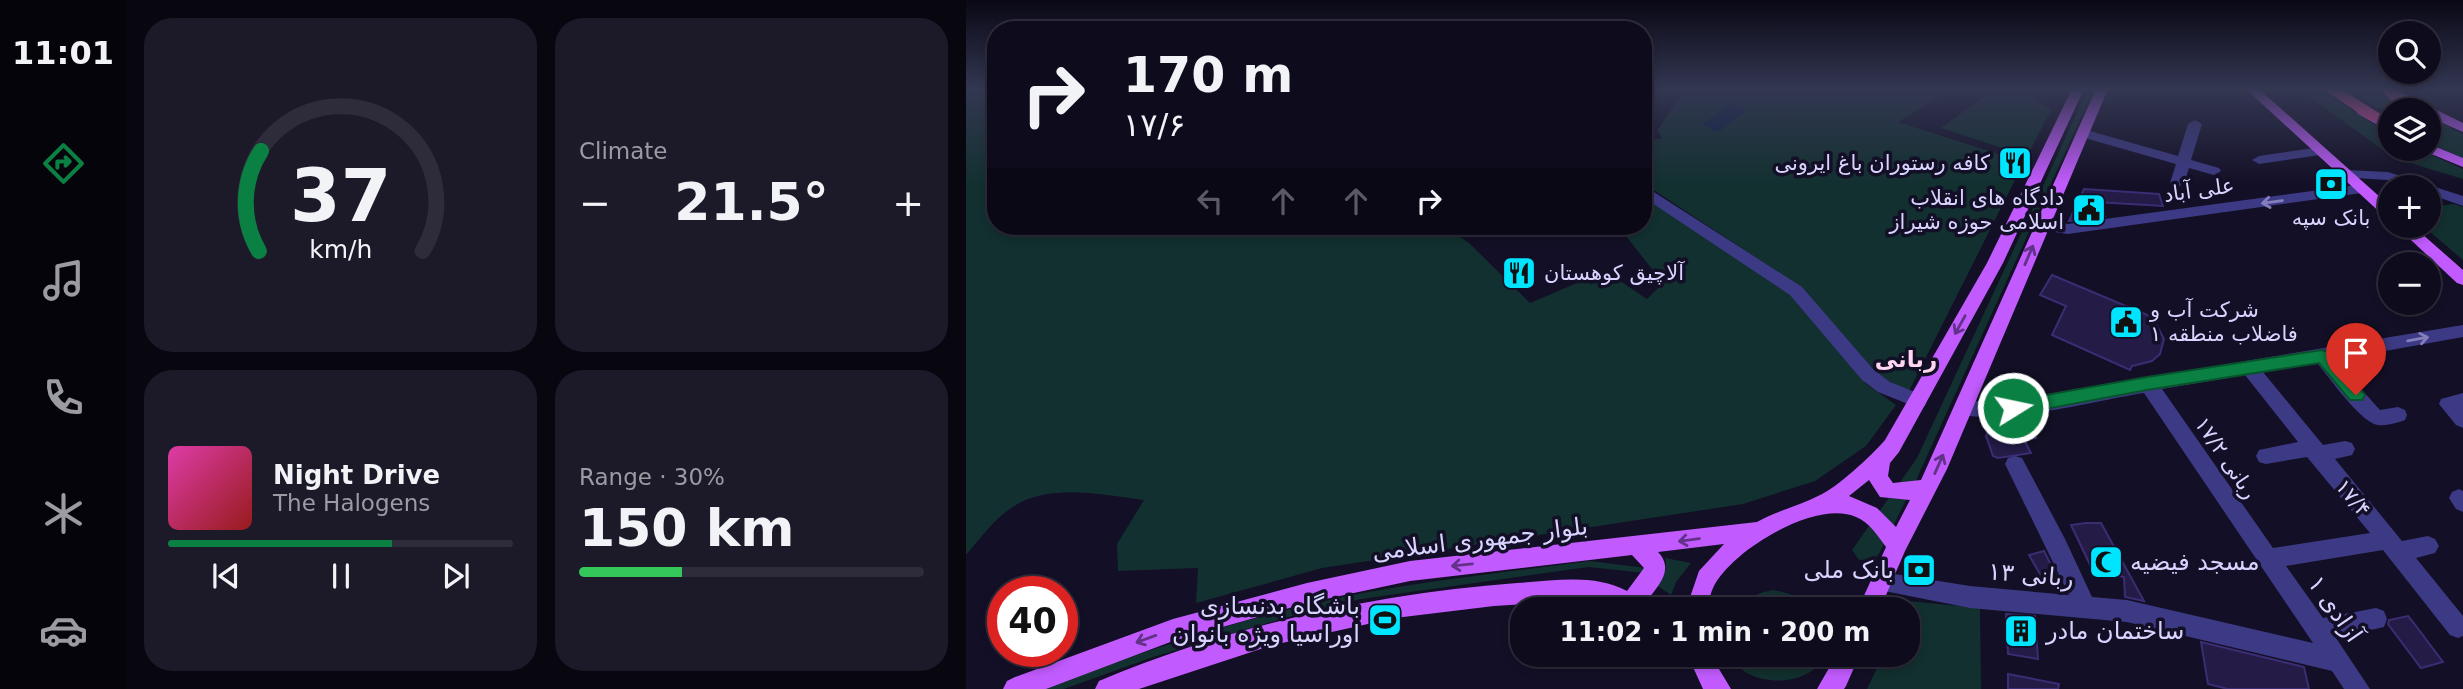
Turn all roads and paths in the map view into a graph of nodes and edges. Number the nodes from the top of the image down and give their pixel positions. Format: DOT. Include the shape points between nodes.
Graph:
graph roads {
  1 [pos="2063,121"];
  2 [pos="2088,121"];
  3 [pos="2288,121"];
  4 [pos="2195,124"];
  5 [pos="2083,133"];
  6 [pos="2322,151"];
  7 [pos="2441,153"];
  8 [pos="2259,160"];
  9 [pos="2183,162"];
  10 [pos="2463,163"];
  11 [pos="2214,171"];
  12 [pos="2347,174"];
  13 [pos="2378,176"];
  14 [pos="2177,183"];
  15 [pos="2364,189"];
  16 [pos="2441,194"];
  17 [pos="1652,196"];
  18 [pos="2463,201"];
  19 [pos="2378,202"];
  20 [pos="2041,225"];
  21 [pos="2417,238"];
  22 [pos="2463,279"];
  23 [pos="2463,331"];
  24 [pos="2322,357"];
  25 [pos="2250,369"];
  26 [pos="2147,383"];
  27 [pos="2463,400"];
  28 [pos="1918,401"];
  29 [pos="1964,408"];
  30 [pos="2398,415"];
  31 [pos="2463,420"];
  32 [pos="2345,449"];
  33 [pos="2314,452"];
  34 [pos="2266,456"];
  35 [pos="1880,460"];
  36 [pos="2015,464"];
  37 [pos="1928,488"];
  38 [pos="1824,504"];
  39 [pos="1756,531"];
  40 [pos="1638,546"];
  41 [pos="2393,546"];
  42 [pos="2428,546"];
  43 [pos="1897,547"];
  44 [pos="2268,559"];
  45 [pos="1882,582"];
  46 [pos="1616,597"];
  47 [pos="1640,597"];
  48 [pos="1699,597"];
  49 [pos="1875,597"];
  50 [pos="2085,606"];
  51 [pos="2456,616"];
  52 [pos="2376,619"];
  53 [pos="2319,629"];
  54 [pos="2339,661"];
  55 [pos="1704,667"];
  56 [pos="1843,667"];
  57 [pos="1712,685"];
  58 [pos="1834,685"];
  59 [pos="1016,689"];
  60 [pos="1107,689"];
  61 [pos="2358,689"];
  1 -- 28 [label="main road, one-way" via="1995,263"];
  2 -- 5 [label="main road"];
  3 -- 6 [label="main road"];
  4 -- 9 [label="street"];
  5 -- 9 [label="street"];
  5 -- 20 [label="main road"];
  6 -- 8 [label="street"];
  6 -- 12 [label="main road"];
  7 -- 10 [label="main road"];
  9 -- 11 [label="street"];
  9 -- 14 [label="street"];
  12 -- 13 [label="street"];
  12 -- 15 [label="main road"];
  15 -- 19 [label="main road"];
  15 -- 20 [label="street, علی آباد, one-way" via="2068,229"];
  16 -- 18 [label="street"];
  17 -- 28 [label="street" via="1796,291 1868,375"];
  29 -- 20 [label="main road, one-way"];
  21 -- 22 [label="main road"];
  24 -- 23 [label="street, one-way"];
  24 -- 25 [label="street"];
  24 -- 30 [label="street" via="2373,415"];
  25 -- 26 [label="street"];
  25 -- 33 [label="street, ۱۷/۴"];
  26 -- 29 [label="street" via="1993,411"];
  26 -- 44 [label="street, ربانی ۱۷/۲"];
  27 -- 31 [label="street" via="2448,404"];
  28 -- 35 [label="main road"];
  37 -- 29 [label="main road, one-way"];
  32 -- 33 [label="street"];
  33 -- 34 [label="street"];
  33 -- 41 [label="street, ۱۷/۴"];
  35 -- 37 [label="main road" via="1878,478 1887,491"];
  35 -- 38 [label="main road"];
  36 -- 50 [label="street"];
  37 -- 43 [label="main road"];
  38 -- 39 [label="main road"];
  38 -- 43 [label="main road" via="1867,512"];
  39 -- 40 [label="main road, بلوار جمهوری اسلامی, one-way"];
  39 -- 48 [label="main road" via="1708,576"];
  40 -- 47 [label="main road" via="1655,564 1655,573"];
  40 -- 59 [label="main road, بلوار جمهوری اسلامی, one-way" via="1410,570 1307,593 1173,629"];
  41 -- 42 [label="street"];
  41 -- 44 [label="street"];
  41 -- 51 [label="street, ۱۷/۴"];
  43 -- 45 [label="main road"];
  44 -- 53 [label="street, آزادی ۱"];
  45 -- 49 [label="main road"];
  45 -- 50 [label="street, ربانی ۱۳" via="1970,597"];
  46 -- 60 [label="main road" via="1594,590 1432,602 1332,619"];
  50 -- 54 [label="street, ربانی ۱۳" via="2127,611"];
  52 -- 53 [label="street"];
  53 -- 54 [label="street, آزادی ۱"];
  54 -- 61 [label="street, آزادی ۱"];
  55 -- 57 [label="main road"];
  56 -- 58 [label="main road"];
}
